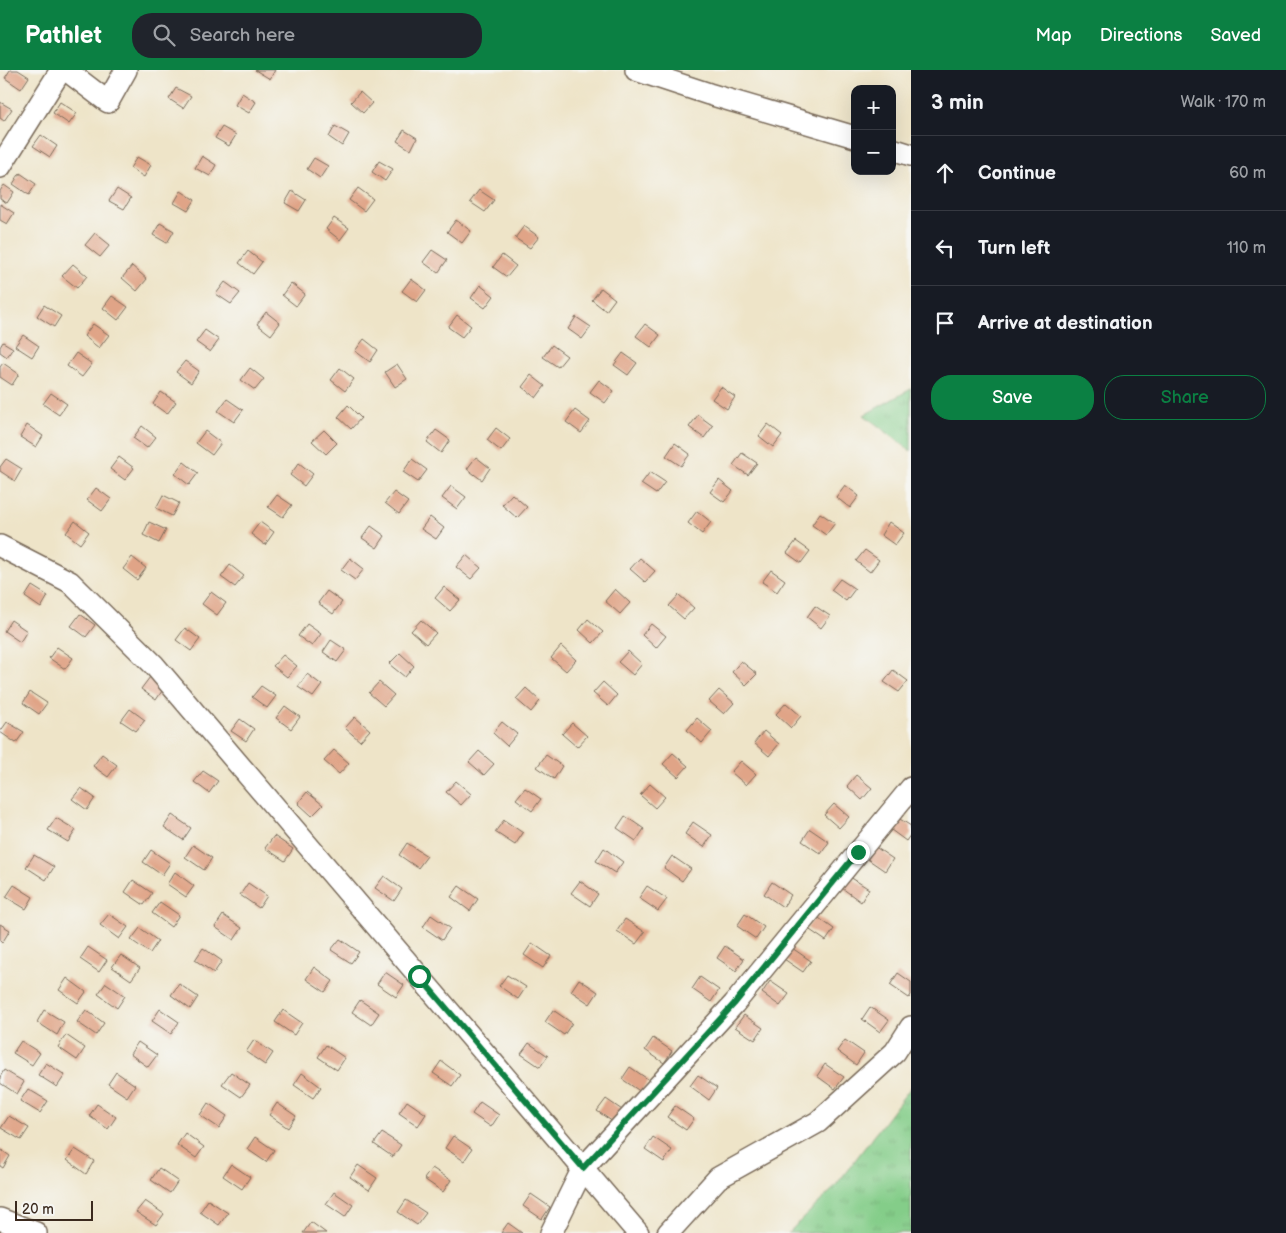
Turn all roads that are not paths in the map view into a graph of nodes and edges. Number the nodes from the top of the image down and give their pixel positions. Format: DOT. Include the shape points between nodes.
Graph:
graph roads {
  1 [pos="60,70"];
  2 [pos="66,70"];
  3 [pos="126,70"];
  4 [pos="636,70"];
  5 [pos="851,136"];
  6 [pos="896,150"];
  7 [pos="911,155"];
  8 [pos="0,167"];
  9 [pos="0,546"];
  10 [pos="911,788"];
  11 [pos="911,1027"];
  12 [pos="583,1168"];
  13 [pos="0,1219"];
  14 [pos="36,1233"];
  15 [pos="550,1233"];
  16 [pos="638,1233"];
  17 [pos="668,1233"];
  1 -- 8 [label="street"];
  2 -- 3 [label="street" via="108,102"];
  4 -- 5 [label="street"];
  6 -- 7 [label="street"];
  9 -- 12 [label="street" via="70,582 154,665"];
  10 -- 12 [label="street" via="734,1004"];
  11 -- 17 [label="street" via="895,1052 818,1122 718,1178"];
  12 -- 15 [label="street"];
  12 -- 16 [label="street"];
  13 -- 14 [label="street"];
}
